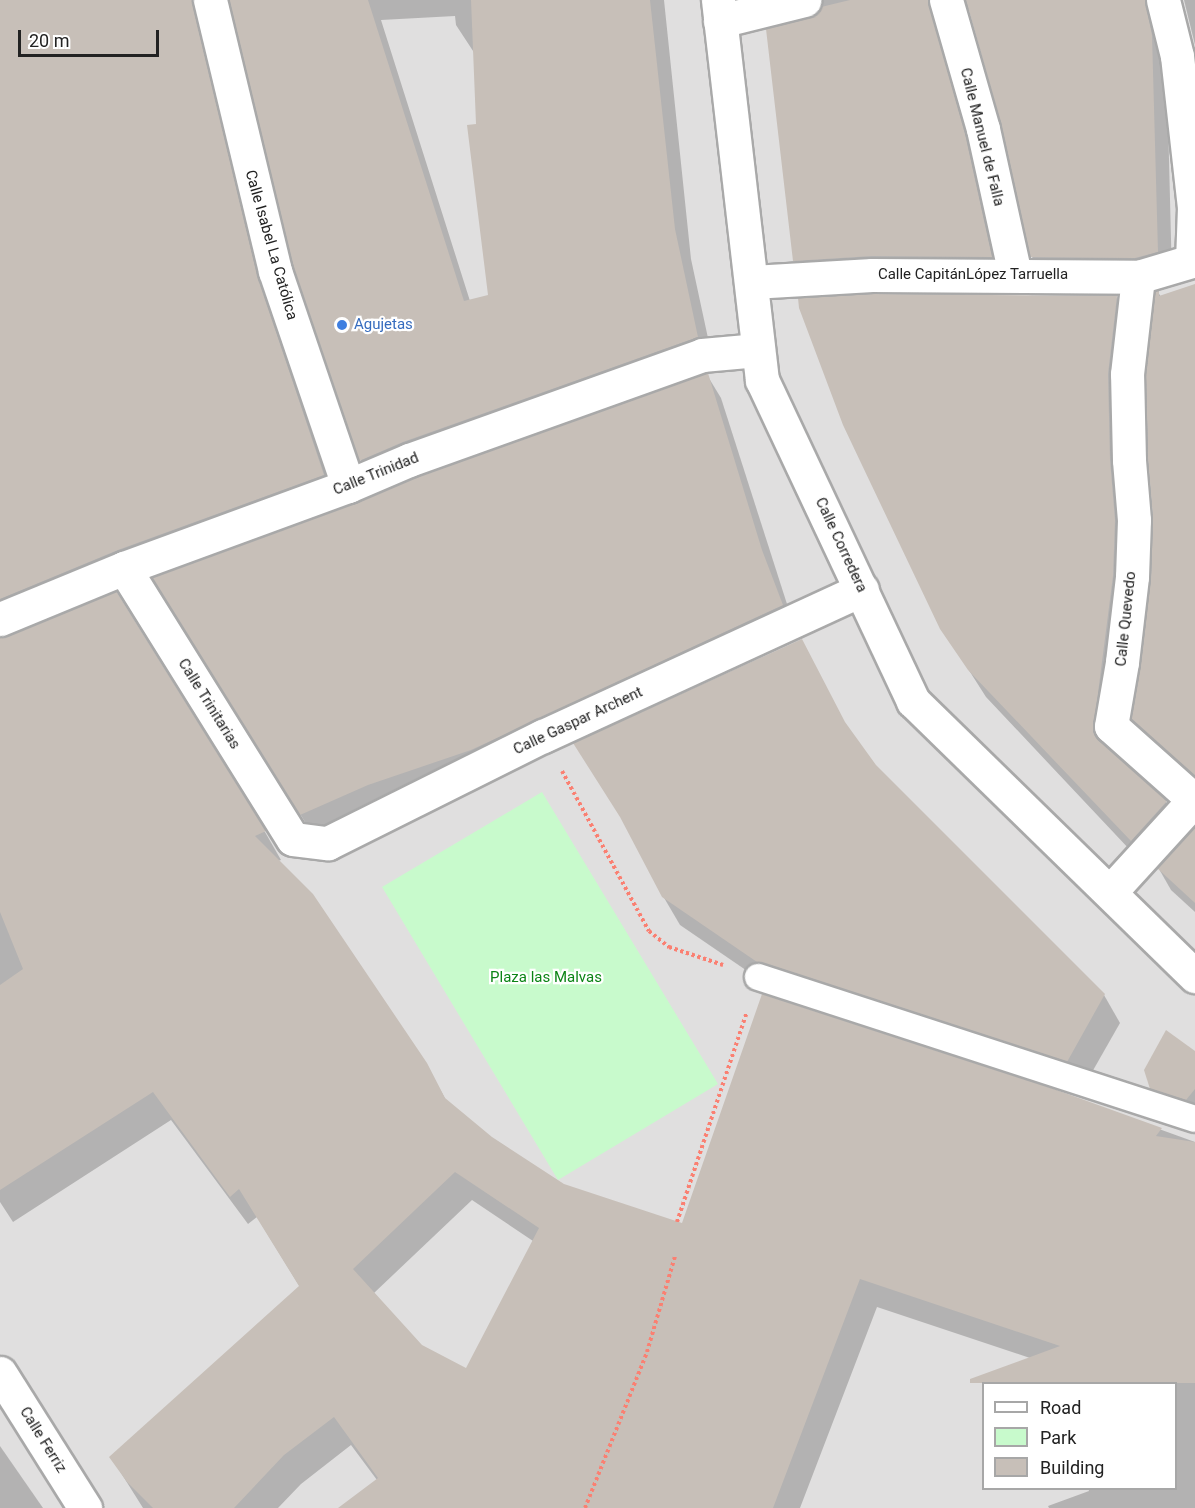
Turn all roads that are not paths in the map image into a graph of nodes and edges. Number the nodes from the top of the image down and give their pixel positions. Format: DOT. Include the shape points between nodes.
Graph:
graph roads {
  1 [pos="210,0"];
  2 [pos="804,0"];
  3 [pos="946,0"];
  4 [pos="1163,0"];
  5 [pos="719,11"];
  6 [pos="1194,260"];
  7 [pos="1014,275"];
  8 [pos="1138,277"];
  9 [pos="752,282"];
  10 [pos="758,350"];
  11 [pos="348,486"];
  12 [pos="124,568"];
  13 [pos="862,589"];
  14 [pos="0,620"];
  15 [pos="293,839"];
  16 [pos="1110,892"];
  17 [pos="1195,976"];
  18 [pos="758,977"];
  19 [pos="1195,1119"];
  20 [pos="0,1372"];
  21 [pos="85,1508"];
  1 -- 11 [label="street, Calle Isabel La Católica" via="274,271"];
  2 -- 5 [label="street"];
  3 -- 7 [label="street, Calle Manuel de Falla" via="983,129"];
  4 -- 6 [label="street" via="1178,56 1194,207"];
  5 -- 9 [label="street, Calle Corredera"];
  6 -- 8 [label="street, Calle CapitánLópez Tarruella"];
  7 -- 8 [label="street, Calle CapitánLópez Tarruella"];
  7 -- 9 [label="street, Calle CapitánLópez Tarruella" via="872,275"];
  8 -- 16 [label="street, Calle Quevedo" via="1127,374 1134,520 1132,577 1111,726 1194,800"];
  9 -- 10 [label="street, Calle Corredera"];
  10 -- 11 [label="street, Calle Trinidad" via="702,355 409,460"];
  10 -- 13 [label="street, Calle Corredera" via="762,380"];
  11 -- 12 [label="street, Calle Trinidad"];
  12 -- 14 [label="street, Calle Trinidad"];
  12 -- 15 [label="street, Calle Trinitarias"];
  13 -- 15 [label="street, Calle Gaspar Archent" via="543,736 328,843"];
  13 -- 16 [label="street, Calle Corredera" via="913,701"];
  16 -- 17 [label="street, Calle Corredera"];
  18 -- 19 [label="lane"];
  20 -- 21 [label="street, Calle Ferriz"];
}
